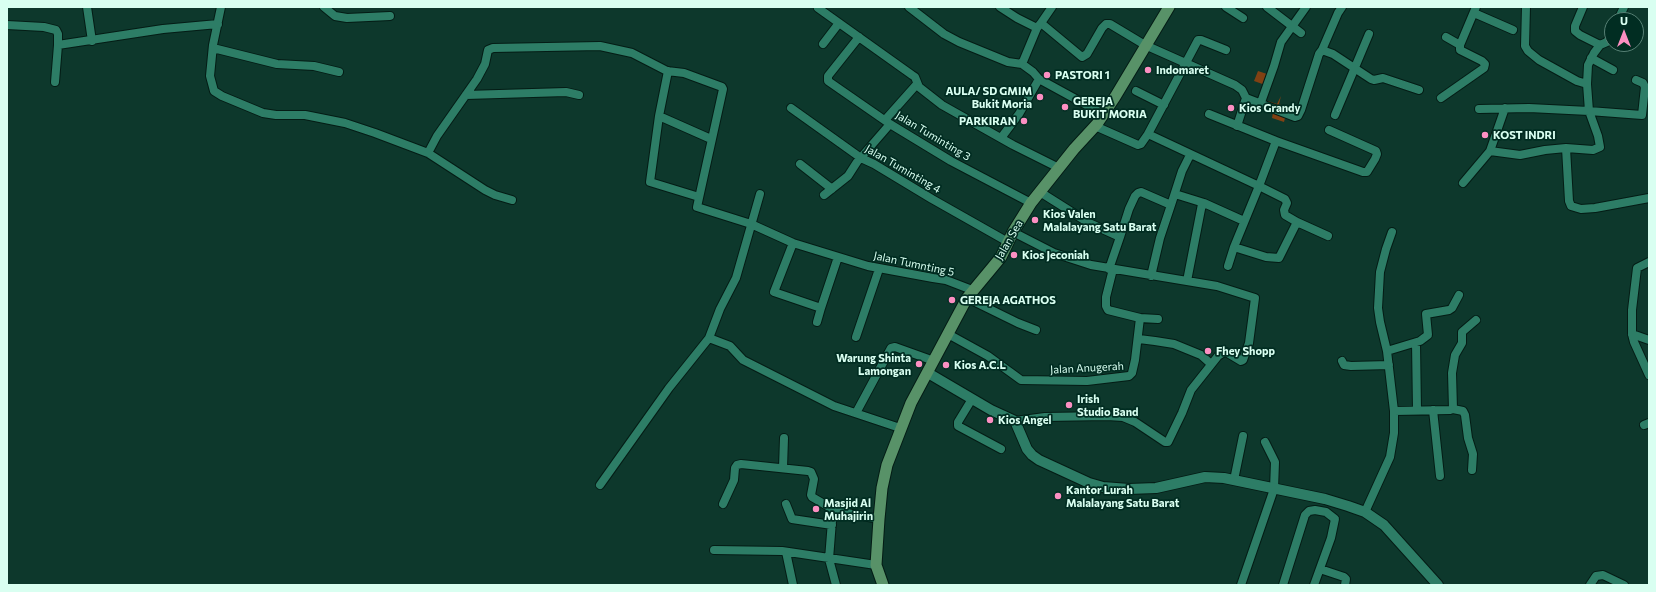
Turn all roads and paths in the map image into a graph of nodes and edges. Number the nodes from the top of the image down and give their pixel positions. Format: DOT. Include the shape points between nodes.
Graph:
graph roads {
  1 [pos="87,7"];
  2 [pos="221,7"];
  3 [pos="324,7"];
  4 [pos="909,7"];
  5 [pos="1000,7"];
  6 [pos="1052,7"];
  7 [pos="1169,7"];
  8 [pos="1226,7"];
  9 [pos="1267,7"];
  10 [pos="1306,7"];
  11 [pos="1342,7"];
  12 [pos="1526,7"];
  13 [pos="1583,7"];
  14 [pos="818,8"];
  15 [pos="1475,10"];
  16 [pos="390,16"];
  17 [pos="1243,18"];
  18 [pos="838,23"];
  19 [pos="218,24"];
  20 [pos="7,25"];
  21 [pos="1039,26"];
  22 [pos="1292,27"];
  23 [pos="1513,30"];
  24 [pos="1301,33"];
  25 [pos="1369,34"];
  26 [pos="859,37"];
  27 [pos="1446,37"];
  28 [pos="92,41"];
  29 [pos="1604,43"];
  30 [pos="824,44"];
  31 [pos="58,45"];
  32 [pos="1145,45"];
  33 [pos="1460,45"];
  34 [pos="1600,45"];
  35 [pos="213,48"];
  36 [pos="1226,50"];
  37 [pos="1322,50"];
  38 [pos="1592,58"];
  39 [pos="1186,62"];
  40 [pos="1022,64"];
  41 [pos="1356,68"];
  42 [pos="1613,70"];
  43 [pos="668,71"];
  44 [pos="339,72"];
  45 [pos="1039,79"];
  46 [pos="1636,80"];
  47 [pos="55,82"];
  48 [pos="917,84"];
  49 [pos="1586,84"];
  50 [pos="1419,90"];
  51 [pos="1136,91"];
  52 [pos="466,95"];
  53 [pos="579,95"];
  54 [pos="1246,98"];
  55 [pos="1441,98"];
  56 [pos="1260,104"];
  57 [pos="1164,105"];
  58 [pos="791,108"];
  59 [pos="1506,108"];
  60 [pos="1479,109"];
  61 [pos="1589,111"];
  62 [pos="1103,114"];
  63 [pos="1209,114"];
  64 [pos="1335,115"];
  65 [pos="659,116"];
  66 [pos="888,122"];
  67 [pos="1095,126"];
  68 [pos="1238,126"];
  69 [pos="1329,130"];
  70 [pos="1148,134"];
  71 [pos="1001,138"];
  72 [pos="711,139"];
  73 [pos="1276,141"];
  74 [pos="1566,148"];
  75 [pos="1490,151"];
  76 [pos="428,153"];
  77 [pos="1190,155"];
  78 [pos="861,158"];
  79 [pos="800,164"];
  80 [pos="1059,168"];
  81 [pos="1463,183"];
  82 [pos="1259,186"];
  83 [pos="832,189"];
  84 [pos="1040,192"];
  85 [pos="760,194"];
  86 [pos="1174,194"];
  87 [pos="824,195"];
  88 [pos="699,197"];
  89 [pos="1649,198"];
  90 [pos="512,200"];
  91 [pos="1031,203"];
  92 [pos="1204,203"];
  93 [pos="1171,205"];
  94 [pos="1244,221"];
  95 [pos="1297,222"];
  96 [pos="751,224"];
  97 [pos="1392,232"];
  98 [pos="1328,236"];
  99 [pos="1011,237"];
  100 [pos="1120,237"];
  101 [pos="794,243"];
  102 [pos="1234,248"];
  103 [pos="838,257"];
  104 [pos="1649,262"];
  105 [pos="1228,266"];
  106 [pos="880,269"];
  107 [pos="1111,269"];
  108 [pos="1151,276"];
  109 [pos="1187,281"];
  110 [pos="969,294"];
  111 [pos="1459,295"];
  112 [pos="821,308"];
  113 [pos="1140,318"];
  114 [pos="1158,319"];
  115 [pos="1476,320"];
  116 [pos="817,322"];
  117 [pos="1036,330"];
  118 [pos="948,334"];
  119 [pos="1632,334"];
  120 [pos="856,336"];
  121 [pos="709,338"];
  122 [pos="1139,339"];
  123 [pos="1649,340"];
  124 [pos="1416,343"];
  125 [pos="1387,351"];
  126 [pos="934,361"];
  127 [pos="1342,361"];
  128 [pos="1210,364"];
  129 [pos="1389,365"];
  130 [pos="928,373"];
  131 [pos="1649,375"];
  132 [pos="972,399"];
  133 [pos="1453,409"];
  134 [pos="1417,410"];
  135 [pos="1433,410"];
  136 [pos="1394,412"];
  137 [pos="856,413"];
  138 [pos="1015,421"];
  139 [pos="900,428"];
  140 [pos="1244,436"];
  141 [pos="784,438"];
  142 [pos="1265,442"];
  143 [pos="1001,449"];
  144 [pos="782,468"];
  145 [pos="1472,470"];
  146 [pos="1440,476"];
  147 [pos="1234,480"];
  148 [pos="600,485"];
  149 [pos="1274,489"];
  150 [pos="1329,500"];
  151 [pos="723,504"];
  152 [pos="786,504"];
  153 [pos="836,511"];
  154 [pos="1323,511"];
  155 [pos="1365,512"];
  156 [pos="879,519"];
  157 [pos="832,525"];
  158 [pos="714,550"];
  159 [pos="786,552"];
  160 [pos="829,559"];
  161 [pos="876,565"];
  162 [pos="1320,568"];
  163 [pos="793,585"];
  164 [pos="836,585"];
  165 [pos="883,585"];
  166 [pos="1241,585"];
  167 [pos="1283,585"];
  168 [pos="1314,585"];
  169 [pos="1345,585"];
  170 [pos="1438,585"];
  171 [pos="1590,585"];
  172 [pos="1624,585"];
  1 -- 28 [label="street"];
  2 -- 19 [label="street"];
  3 -- 16 [label="street" via="335,16"];
  4 -- 40 [label="street" via="944,34 959,42 1008,62"];
  5 -- 21 [label="street" via="1017,18"];
  6 -- 21 [label="street"];
  7 -- 32 [label="main road, Jalan Sea"];
  8 -- 17 [label="street"];
  9 -- 22 [label="street"];
  10 -- 22 [label="street"];
  11 -- 37 [label="street"];
  12 -- 49 [label="street" via="1525,46 1528,51 1538,60"];
  13 -- 34 [label="street" via="1575,30"];
  14 -- 18 [label="street"];
  15 -- 23 [label="street"];
  15 -- 33 [label="street"];
  18 -- 26 [label="street"];
  18 -- 30 [label="street"];
  19 -- 28 [label="street" via="140,32"];
  19 -- 35 [label="street"];
  20 -- 31 [label="street" via="51,28 58,34"];
  21 -- 32 [label="street" via="1082,57 1087,54 1106,24 1118,28"];
  21 -- 40 [label="street"];
  22 -- 24 [label="street"];
  22 -- 56 [label="street" via="1281,42"];
  25 -- 41 [label="street"];
  26 -- 48 [label="street" via="915,77"];
  26 -- 66 [label="street, Jalan Tuminting 3" via="827,80"];
  27 -- 33 [label="street"];
  28 -- 31 [label="street"];
  29 -- 34 [label="street"];
  31 -- 47 [label="street"];
  32 -- 39 [label="street"];
  32 -- 62 [label="main road, Jalan Sea"];
  33 -- 55 [label="street" via="1460,50 1482,61 1485,64 1484,68"];
  34 -- 38 [label="street"];
  35 -- 44 [label="street" via="277,64 314,66"];
  35 -- 76 [label="street" via="211,86 222,96 269,114 310,116 345,123"];
  36 -- 39 [label="street" via="1199,40"];
  37 -- 41 [label="street"];
  37 -- 56 [label="street" via="1298,116"];
  38 -- 42 [label="street"];
  38 -- 49 [label="street"];
  39 -- 54 [label="street" via="1241,88"];
  39 -- 57 [label="street"];
  40 -- 45 [label="street"];
  41 -- 50 [label="street" via="1371,79 1383,78"];
  41 -- 64 [label="street"];
  43 -- 52 [label="street" via="632,53 597,46 492,48 488,50 484,64"];
  43 -- 65 [label="street"];
  43 -- 72 [label="street" via="684,73 722,87"];
  45 -- 62 [label="street"];
  45 -- 71 [label="street" via="1019,114"];
  46 -- 61 [label="street" via="1646,87 1642,115"];
  48 -- 66 [label="street"];
  48 -- 71 [label="street" via="942,104"];
  49 -- 61 [label="street"];
  51 -- 57 [label="street"];
  52 -- 53 [label="street" via="566,92"];
  52 -- 76 [label="street"];
  54 -- 56 [label="street"];
  54 -- 68 [label="street"];
  57 -- 70 [label="street"];
  58 -- 78 [label="street, Jalan Tuminting 4"];
  59 -- 60 [label="street"];
  59 -- 61 [label="street"];
  59 -- 75 [label="street"];
  61 -- 74 [label="street" via="1600,147 1593,150"];
  62 -- 67 [label="main road, Jalan Sea"];
  63 -- 68 [label="street"];
  65 -- 72 [label="street"];
  65 -- 88 [label="street" via="650,182"];
  66 -- 78 [label="street"];
  66 -- 91 [label="street, Jalan Tuminting 3" via="957,164"];
  67 -- 70 [label="street" via="1138,145"];
  67 -- 80 [label="main road, Jalan Sea"];
  68 -- 73 [label="street"];
  69 -- 73 [label="street" via="1376,151 1375,159 1367,172"];
  70 -- 77 [label="street"];
  71 -- 80 [label="street"];
  72 -- 88 [label="street"];
  73 -- 82 [label="street"];
  74 -- 75 [label="street" via="1520,155"];
  74 -- 89 [label="street" via="1571,206 1581,209 1595,208"];
  75 -- 81 [label="street"];
  76 -- 90 [label="street" via="485,190"];
  77 -- 82 [label="street"];
  77 -- 86 [label="street"];
  78 -- 83 [label="street" via="848,176"];
  78 -- 99 [label="street, Jalan Tuminting 4" via="932,199"];
  79 -- 83 [label="street"];
  80 -- 84 [label="main road, Jalan Sea"];
  82 -- 94 [label="street"];
  82 -- 95 [label="street" via="1285,199 1285,215"];
  83 -- 87 [label="street"];
  84 -- 91 [label="main road, Jalan Sea"];
  84 -- 100 [label="street" via="1089,223"];
  85 -- 96 [label="street"];
  86 -- 92 [label="street"];
  86 -- 93 [label="street"];
  88 -- 96 [label="street, Jalan Tumnting 5" via="697,207"];
  91 -- 99 [label="main road, Jalan Sea"];
  92 -- 94 [label="street"];
  92 -- 109 [label="street" via="1201,205"];
  93 -- 100 [label="street" via="1138,193"];
  93 -- 108 [label="street"];
  94 -- 102 [label="street"];
  95 -- 98 [label="street"];
  95 -- 102 [label="street" via="1279,258"];
  96 -- 101 [label="street, Jalan Tumnting 5"];
  96 -- 121 [label="street" via="736,278"];
  97 -- 125 [label="street" via="1380,272 1379,316"];
  99 -- 107 [label="street, Jalan Tuminting 4" via="1091,265"];
  99 -- 110 [label="main road, Jalan Sea" via="1001,257"];
  100 -- 107 [label="street"];
  101 -- 103 [label="street, Jalan Tumnting 5"];
  101 -- 112 [label="street" via="774,292"];
  102 -- 105 [label="street"];
  103 -- 106 [label="street, Jalan Tumnting 5"];
  103 -- 112 [label="street"];
  104 -- 119 [label="street" via="1637,268"];
  106 -- 110 [label="street, Jalan Tumnting 5" via="946,280"];
  106 -- 120 [label="street"];
  107 -- 108 [label="street, Jalan Tuminting 4"];
  107 -- 113 [label="street" via="1106,297 1108,310"];
  108 -- 109 [label="street, Jalan Tuminting 4"];
  109 -- 128 [label="street, Jalan Tuminting 4" via="1217,286 1255,298 1249,343 1243,360 1224,352"];
  110 -- 117 [label="street, Jalan Tumnting 5" via="1018,323"];
  110 -- 118 [label="main road, Jalan Sea"];
  111 -- 124 [label="street" via="1449,310 1426,314 1428,335"];
  112 -- 116 [label="street"];
  113 -- 114 [label="street"];
  113 -- 122 [label="street, Jalan Anugerah"];
  115 -- 133 [label="street" via="1462,332 1462,343 1454,355"];
  118 -- 122 [label="street, Jalan Anugerah" via="1026,381 1104,380 1129,376 1132,373"];
  118 -- 126 [label="main road, Jalan Sea"];
  119 -- 123 [label="street"];
  119 -- 131 [label="street"];
  121 -- 137 [label="street" via="730,346 743,360 765,372 834,406"];
  121 -- 148 [label="street" via="669,388"];
  122 -- 128 [label="street" via="1174,344 1201,355"];
  124 -- 125 [label="street"];
  124 -- 134 [label="street"];
  125 -- 129 [label="street"];
  126 -- 130 [label="main road, Jalan Sea"];
  126 -- 137 [label="street" via="895,347 891,348"];
  127 -- 129 [label="street" via="1344,366"];
  128 -- 138 [label="street" via="1191,390 1167,442 1122,417 1045,417"];
  129 -- 136 [label="street"];
  130 -- 132 [label="street"];
  130 -- 139 [label="main road, Jalan Sea"];
  132 -- 138 [label="street"];
  132 -- 143 [label="street" via="958,426"];
  133 -- 135 [label="street"];
  133 -- 145 [label="street" via="1463,411 1466,415 1468,438 1473,454"];
  134 -- 135 [label="street"];
  134 -- 136 [label="street"];
  135 -- 146 [label="street"];
  136 -- 155 [label="street" via="1390,457"];
  137 -- 139 [label="street"];
  138 -- 147 [label="street" via="1032,455 1089,483 1103,487 1156,488 1205,477"];
  139 -- 156 [label="main road, Jalan Sea" via="887,465"];
  140 -- 147 [label="street"];
  141 -- 144 [label="street"];
  142 -- 149 [label="street" via="1275,462"];
  144 -- 151 [label="street" via="737,465 731,488"];
  144 -- 153 [label="street" via="811,472 814,482 812,497"];
  147 -- 149 [label="street"];
  149 -- 150 [label="street"];
  149 -- 166 [label="street"];
  150 -- 154 [label="street"];
  150 -- 155 [label="street"];
  152 -- 157 [label="street" via="792,519"];
  153 -- 156 [label="street"];
  153 -- 157 [label="street"];
  154 -- 162 [label="street" via="1335,519 1335,523"];
  154 -- 167 [label="street" via="1309,511 1305,515"];
  155 -- 170 [label="street" via="1384,525"];
  156 -- 161 [label="main road, Jalan Sea"];
  157 -- 160 [label="street"];
  158 -- 159 [label="street"];
  159 -- 160 [label="street"];
  159 -- 163 [label="street"];
  160 -- 161 [label="street"];
  160 -- 164 [label="street"];
  161 -- 165 [label="main road, Jalan Sea"];
  162 -- 168 [label="street"];
  162 -- 169 [label="street" via="1344,576"];
  171 -- 172 [label="street" via="1596,576 1603,575"];
}
